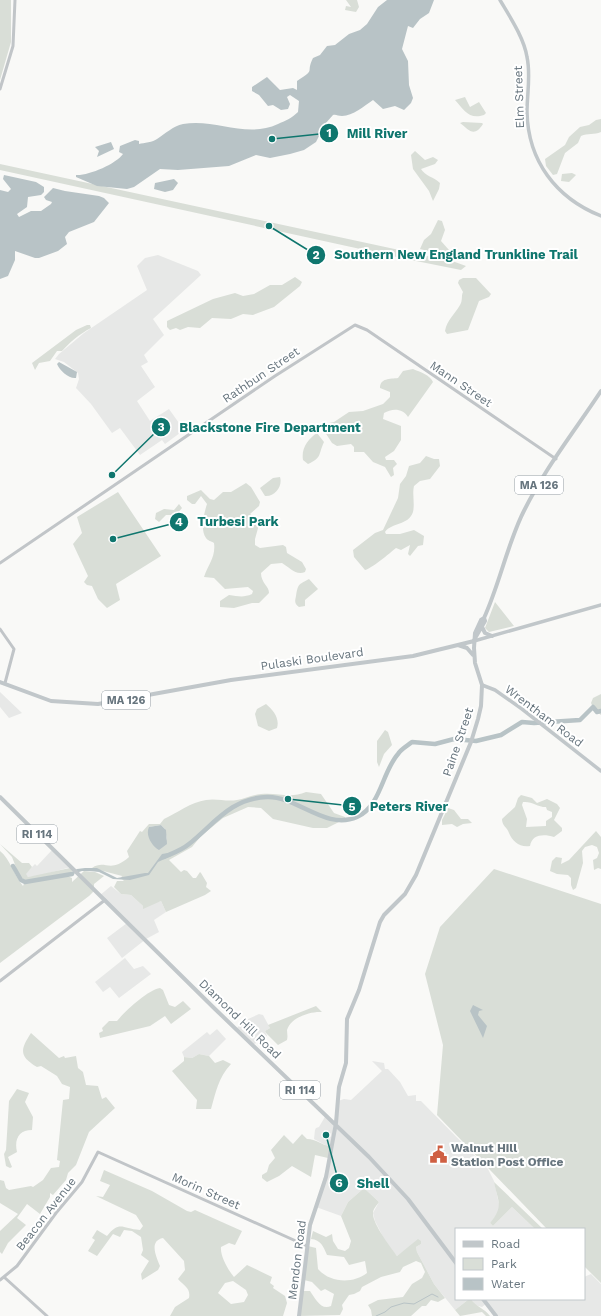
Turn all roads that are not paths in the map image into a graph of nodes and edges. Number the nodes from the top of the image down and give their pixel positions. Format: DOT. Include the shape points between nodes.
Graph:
graph roads {
  1 [pos="15,0"];
  2 [pos="500,0"];
  3 [pos="0,89"];
  4 [pos="601,216"];
  5 [pos="355,325"];
  6 [pos="601,391"];
  7 [pos="556,458"];
  8 [pos="0,563"];
  9 [pos="601,605"];
  10 [pos="484,618"];
  11 [pos="482,627"];
  12 [pos="0,629"];
  13 [pos="492,636"];
  14 [pos="474,641"];
  15 [pos="457,645"];
  16 [pos="474,656"];
  17 [pos="0,682"];
  18 [pos="5,683"];
  19 [pos="482,687"];
  20 [pos="601,771"];
  21 [pos="0,797"];
  22 [pos="105,900"];
  23 [pos="0,981"];
  24 [pos="347,1019"];
  25 [pos="336,1123"];
  26 [pos="98,1152"];
  27 [pos="307,1246"];
  28 [pos="455,1262"];
  29 [pos="4,1277"];
  30 [pos="0,1280"];
  31 [pos="484,1300"];
  32 [pos="47,1316"];
  33 [pos="299,1316"];
  34 [pos="496,1316"];
  1 -- 3 [label="street" via="13,46"];
  2 -- 4 [label="main road, Elm Street" via="526,53 528,123 539,163 549,180 565,196"];
  5 -- 7 [label="street, Mann Street" via="367,330"];
  5 -- 8 [label="street, Rathbun Street" via="281,372"];
  6 -- 7 [label="main road, MA 126"];
  7 -- 10 [label="main road, MA 126" via="521,517"];
  9 -- 13 [label="main road, Pulaski Boulevard"];
  10 -- 11 [label="main road, MA 126"];
  10 -- 14 [label="main road, MA 126" via="478,626"];
  11 -- 13 [label="main road" via="485,633"];
  11 -- 14 [label="main road, MA 126"];
  12 -- 18 [label="street" via="14,649"];
  13 -- 14 [label="main road, Pulaski Boulevard"];
  14 -- 15 [label="main road, Pulaski Boulevard / MA 126"];
  14 -- 16 [label="main road"];
  15 -- 16 [label="main road" via="467,648"];
  15 -- 18 [label="main road, Pulaski Boulevard / MA 126" via="413,656 231,680 98,704 51,701"];
  16 -- 19 [label="main road"];
  17 -- 18 [label="main road, MA 126"];
  19 -- 20 [label="main road, Wrentham Road" via="494,690"];
  19 -- 24 [label="main road, Paine Street" via="481,706 471,740 416,874 405,894 380,922 359,990"];
  21 -- 22 [label="main road, Diamond Hill Road / RI 114"];
  22 -- 23 [label="street"];
  22 -- 25 [label="main road, Diamond Hill Road / RI 114" via="274,1067"];
  24 -- 25 [label="main road, Mendon Road" via="347,1056 339,1087"];
  25 -- 27 [label="main road, Mendon Road" via="326,1177 311,1220"];
  25 -- 28 [label="main road, Diamond Hill Road / RI 114" via="395,1184"];
  26 -- 27 [label="street, Morin Street"];
  26 -- 29 [label="street, Beacon Avenue" via="82,1182 56,1212 17,1266"];
  27 -- 33 [label="main road, Mendon Road"];
  29 -- 30 [label="street, Beacon Avenue"];
  29 -- 32 [label="street"];
  31 -- 34 [label="main road"];
}
